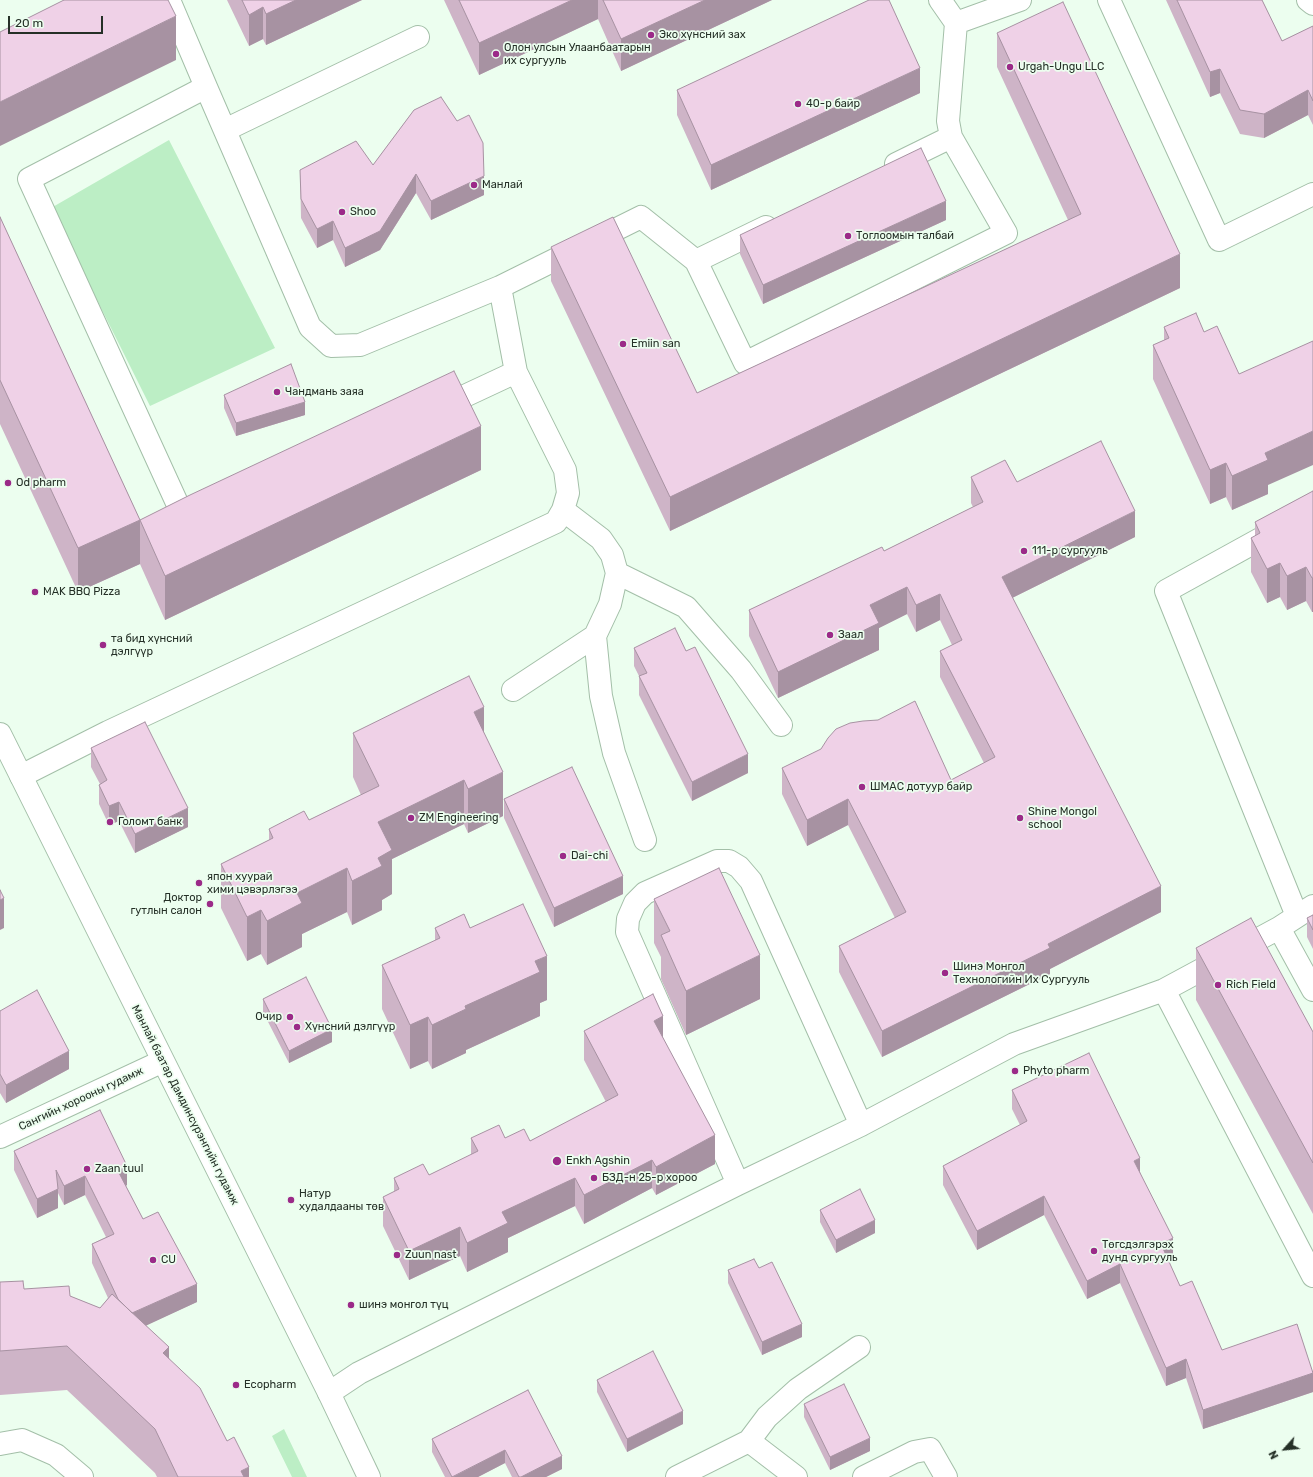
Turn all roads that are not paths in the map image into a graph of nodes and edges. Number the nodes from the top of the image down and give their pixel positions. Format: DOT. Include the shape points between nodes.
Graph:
graph roads {
  1 [pos="168,0"];
  2 [pos="940,0"];
  3 [pos="1020,0"];
  4 [pos="1109,0"];
  5 [pos="1308,0"];
  6 [pos="1313,4"];
  7 [pos="956,23"];
  8 [pos="418,37"];
  9 [pos="206,87"];
  10 [pos="225,130"];
  11 [pos="951,137"];
  12 [pos="880,172"];
  13 [pos="1313,194"];
  14 [pos="781,220"];
  15 [pos="696,261"];
  16 [pos="500,287"];
  17 [pos="516,372"];
  18 [pos="423,416"];
  19 [pos="564,510"];
  20 [pos="1313,510"];
  21 [pos="209,516"];
  22 [pos="617,573"];
  23 [pos="595,636"];
  24 [pos="513,690"];
  25 [pos="781,725"];
  26 [pos="0,734"];
  27 [pos="21,776"];
  28 [pos="645,840"];
  29 [pos="1305,911"];
  30 [pos="1279,928"];
  31 [pos="1164,990"];
  32 [pos="1313,990"];
  33 [pos="163,1061"];
  34 [pos="861,1125"];
  35 [pos="0,1137"];
  36 [pos="738,1184"];
  37 [pos="1313,1276"];
  38 [pos="859,1347"];
  39 [pos="329,1393"];
  40 [pos="749,1441"];
  41 [pos="0,1444"];
  42 [pos="82,1477"];
  43 [pos="369,1477"];
  44 [pos="677,1477"];
  45 [pos="796,1477"];
  46 [pos="864,1477"];
  47 [pos="946,1477"];
  1 -- 9 [label="street"];
  2 -- 7 [label="street"];
  3 -- 7 [label="street"];
  4 -- 13 [label="street" via="1219,240"];
  5 -- 6 [label="street"];
  7 -- 11 [label="street" via="948,121"];
  8 -- 10 [label="street"];
  9 -- 10 [label="street"];
  9 -- 21 [label="street" via="29,179 188,527"];
  10 -- 16 [label="street" via="310,327 331,346 360,344"];
  11 -- 12 [label="street"];
  11 -- 15 [label="street" via="1006,233 745,363"];
  14 -- 15 [label="street"];
  15 -- 16 [label="street" via="641,217"];
  16 -- 17 [label="street"];
  17 -- 18 [label="street"];
  17 -- 19 [label="street" via="565,470 568,493"];
  19 -- 22 [label="street" via="601,539 612,555"];
  19 -- 27 [label="street" via="556,522 108,732"];
  20 -- 29 [label="street" via="1166,591"];
  22 -- 23 [label="street" via="610,604"];
  22 -- 25 [label="street" via="686,607 741,670"];
  23 -- 24 [label="street"];
  23 -- 28 [label="street" via="601,696 614,753"];
  26 -- 27 [label="street, Манлай баатар Дамдинсүрэнгийн гудамж"];
  27 -- 33 [label="street, Манлай баатар Дамдинсүрэнгийн гудамж"];
  29 -- 30 [label="street"];
  30 -- 31 [label="street"];
  30 -- 32 [label="street"];
  31 -- 34 [label="street" via="1014,1044"];
  31 -- 37 [label="street"];
  33 -- 35 [label="street, Сангийн хорооны гудамж"];
  33 -- 39 [label="street, Манлай баатар Дамдинсүрэнгийн гудамж"];
  34 -- 36 [label="street"];
  34 -- 36 [label="street" via="751,881 739,867 729,861 717,861 645,893 635,903 628,919 627,932"];
  36 -- 39 [label="street" via="359,1373"];
  38 -- 40 [label="street" via="798,1389 767,1417"];
  39 -- 43 [label="street, Манлай баатар Дамдинсүрэнгийн гудамж"];
  40 -- 44 [label="street"];
  40 -- 45 [label="street"];
  41 -- 42 [label="street" via="22,1440 56,1455"];
  46 -- 47 [label="street" via="914,1452 930,1449"];
}
